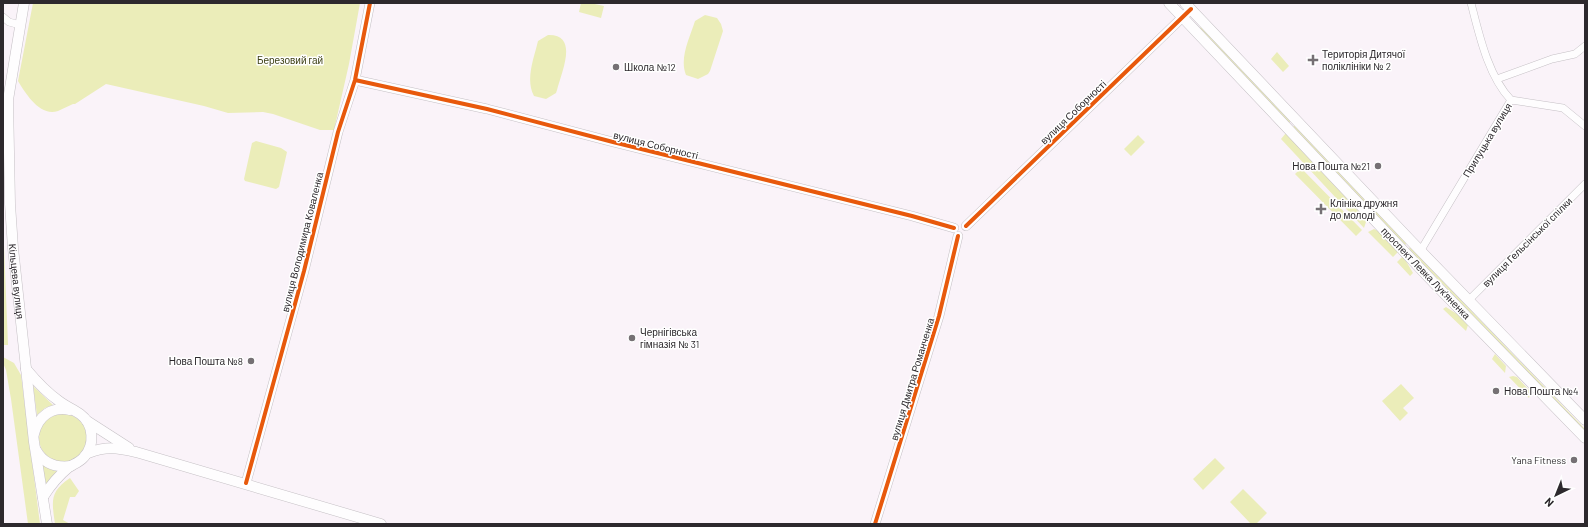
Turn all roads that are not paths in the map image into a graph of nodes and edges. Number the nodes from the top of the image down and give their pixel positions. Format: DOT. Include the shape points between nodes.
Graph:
graph roads {
  1 [pos="24,3"];
  2 [pos="370,3"];
  3 [pos="1169,3"];
  4 [pos="1471,3"];
  5 [pos="1188,6"];
  6 [pos="3,17"];
  7 [pos="1182,18"];
  8 [pos="20,25"];
  9 [pos="1585,46"];
  10 [pos="1497,79"];
  11 [pos="355,80"];
  12 [pos="1510,100"];
  13 [pos="1585,126"];
  14 [pos="1585,184"];
  15 [pos="966,226"];
  16 [pos="954,228"];
  17 [pos="958,236"];
  18 [pos="1421,250"];
  19 [pos="1469,300"];
  20 [pos="26,369"];
  21 [pos="72,410"];
  22 [pos="86,420"];
  23 [pos="1585,420"];
  24 [pos="1585,438"];
  25 [pos="34,442"];
  26 [pos="136,452"];
  27 [pos="88,453"];
  28 [pos="71,466"];
  29 [pos="246,483"];
  30 [pos="43,497"];
  31 [pos="47,524"];
  32 [pos="381,524"];
  33 [pos="875,524"];
  1 -- 8 [label="main road, Кільцева вулиця"];
  2 -- 11 [label="street, вулиця Володимира Коваленка"];
  3 -- 7 [label="main road, проспект Левка Лукʼяненка"];
  4 -- 10 [label="street" via="1484,54"];
  5 -- 7 [label="street, вулиця Соборності"];
  5 -- 18 [label="main road, проспект Левка Лукʼяненка"];
  6 -- 8 [label="street"];
  7 -- 15 [label="street, вулиця Соборності"];
  7 -- 24 [label="main road, проспект Левка Лукʼяненка"];
  8 -- 20 [label="main road, Кільцева вулиця" via="8,100 8,153 13,248"];
  9 -- 10 [label="street" via="1575,54 1552,59"];
  10 -- 12 [label="street"];
  11 -- 16 [label="street, вулиця Соборності" via="487,109"];
  11 -- 29 [label="street, вулиця Володимира Коваленка" via="338,132 306,264"];
  12 -- 13 [label="street, Прилуцька вулиця" via="1563,108"];
  12 -- 18 [label="street, Прилуцька вулиця"];
  14 -- 19 [label="street, вулиця Гельсінської спілки"];
  15 -- 16 [label="street, вулиця Соборності" via="960,223"];
  15 -- 17 [label="street, вулиця Соборності" via="966,234"];
  16 -- 17 [label="street"];
  17 -- 33 [label="street, вулиця Дмитра Романченка" via="939,316"];
  18 -- 19 [label="main road, проспект Левка Лукʼяненка"];
  19 -- 23 [label="main road, проспект Левка Лукʼяненка"];
  20 -- 21 [label="main road" via="48,392"];
  20 -- 25 [label="main road, Кільцева вулиця"];
  21 -- 22 [label="main road"];
  21 -- 25 [label="main road, Кільцева вулиця" via="55,410 41,418 36,425"];
  22 -- 26 [label="main road"];
  22 -- 27 [label="main road" via="92,436"];
  25 -- 28 [label="main road, Кільцева вулиця" via="39,455 50,464"];
  25 -- 30 [label="main road, Кільцева вулиця"];
  26 -- 27 [label="main road" via="101,448"];
  26 -- 29 [label="main road"];
  27 -- 28 [label="main road"];
  28 -- 30 [label="main road" via="55,480"];
  29 -- 32 [label="main road"];
  30 -- 31 [label="main road, Кільцева вулиця"];
}
